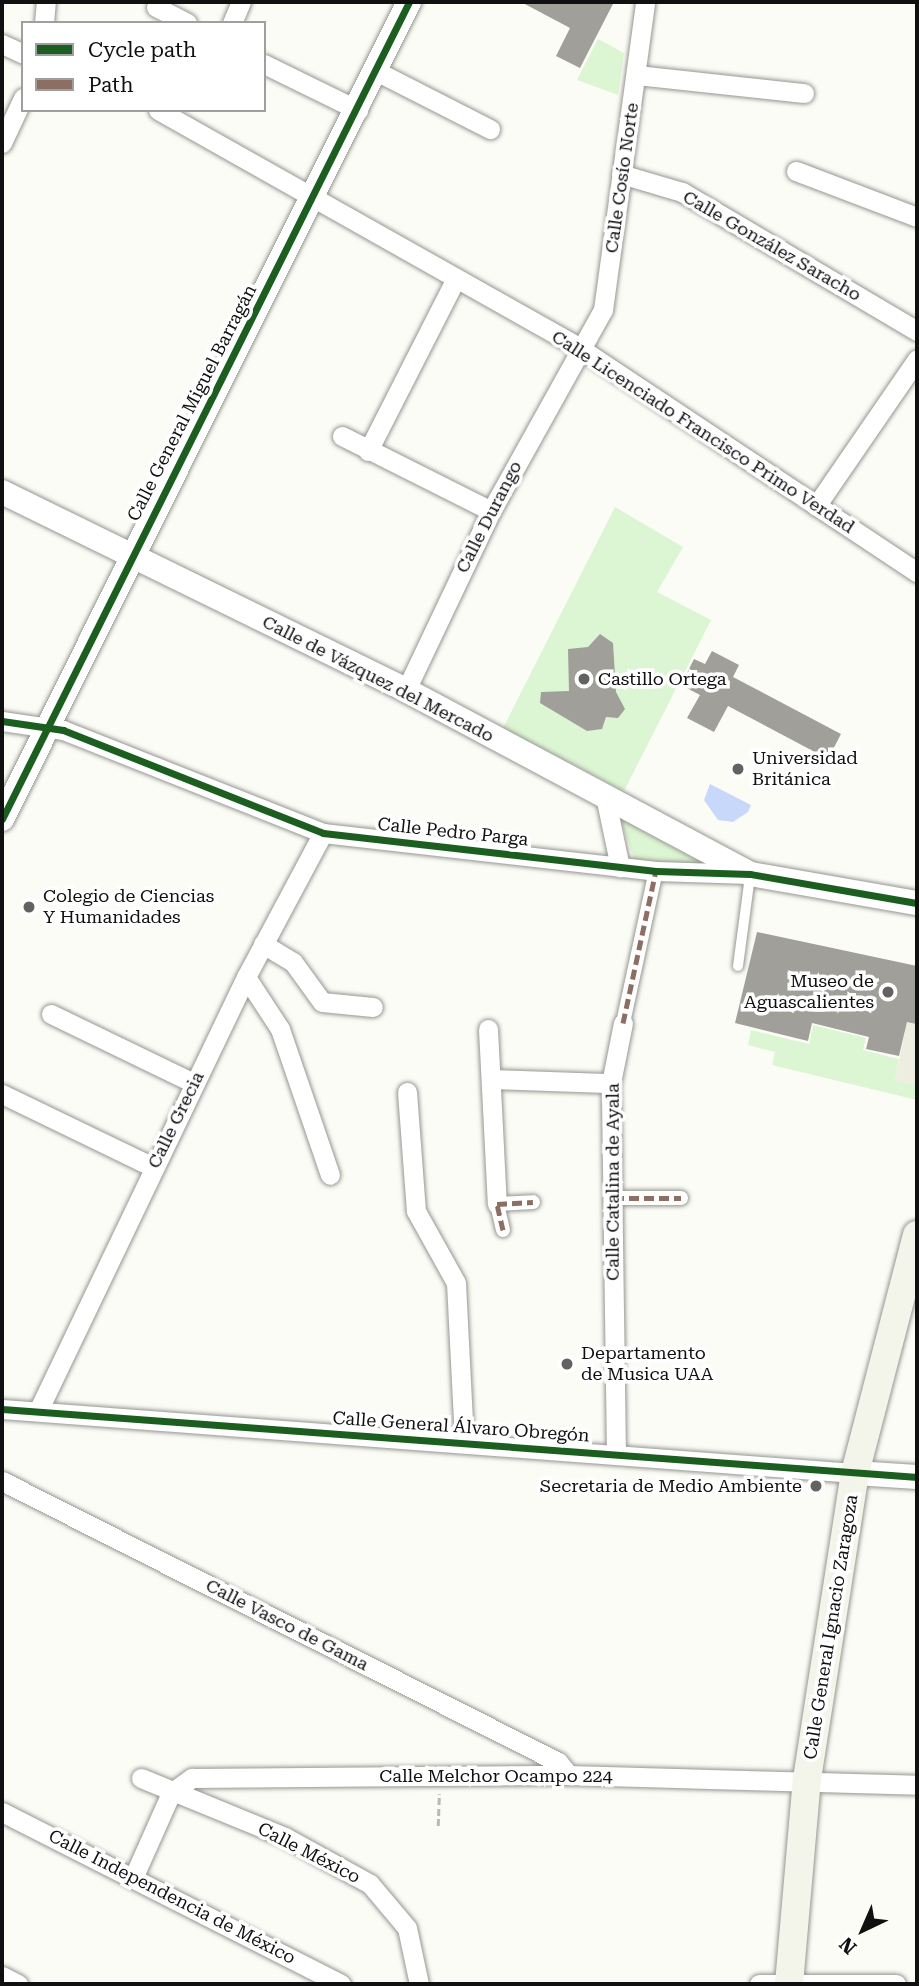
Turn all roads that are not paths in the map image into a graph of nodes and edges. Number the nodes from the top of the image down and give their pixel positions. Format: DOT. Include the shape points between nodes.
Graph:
graph roads {
  1 [pos="47,2"];
  2 [pos="241,2"];
  3 [pos="409,2"];
  4 [pos="645,2"];
  5 [pos="156,7"];
  6 [pos="44,21"];
  7 [pos="183,21"];
  8 [pos="233,21"];
  9 [pos="2,44"];
  10 [pos="21,53"];
  11 [pos="266,65"];
  12 [pos="376,71"];
  13 [pos="637,75"];
  14 [pos="804,93"];
  15 [pos="21,102"];
  16 [pos="358,110"];
  17 [pos="167,112"];
  18 [pos="185,116"];
  19 [pos="490,129"];
  20 [pos="2,142"];
  21 [pos="796,171"];
  22 [pos="621,174"];
  23 [pos="312,202"];
  24 [pos="917,217"];
  25 [pos="455,280"];
  26 [pos="917,331"];
  27 [pos="578,347"];
  28 [pos="917,359"];
  29 [pos="342,436"];
  30 [pos="368,451"];
  31 [pos="2,492"];
  32 [pos="816,506"];
  33 [pos="491,511"];
  34 [pos="132,557"];
  35 [pos="917,572"];
  36 [pos="406,690"];
  37 [pos="2,720"];
  38 [pos="47,727"];
  39 [pos="605,796"];
  40 [pos="2,818"];
  41 [pos="323,833"];
  42 [pos="620,867"];
  43 [pos="656,872"];
  44 [pos="750,874"];
  45 [pos="917,903"];
  46 [pos="262,944"];
  47 [pos="738,966"];
  48 [pos="246,977"];
  49 [pos="373,1007"];
  50 [pos="51,1014"];
  51 [pos="623,1023"];
  52 [pos="488,1029"];
  53 [pos="494,1079"];
  54 [pos="194,1083"];
  55 [pos="611,1083"];
  56 [pos="407,1092"];
  57 [pos="2,1094"];
  58 [pos="153,1167"];
  59 [pos="330,1175"];
  60 [pos="614,1198"];
  61 [pos="681,1198"];
  62 [pos="533,1202"];
  63 [pos="497,1204"];
  64 [pos="503,1230"];
  65 [pos="917,1235"];
  66 [pos="2,1409"];
  67 [pos="38,1410"];
  68 [pos="464,1443"];
  69 [pos="616,1455"];
  70 [pos="855,1473"];
  71 [pos="917,1477"];
  72 [pos="2,1481"];
  73 [pos="569,1775"];
  74 [pos="141,1778"];
  75 [pos="807,1779"];
  76 [pos="917,1785"];
  77 [pos="171,1793"];
  78 [pos="2,1812"];
  79 [pos="134,1876"];
  80 [pos="2,1976"];
  81 [pos="789,1982"];
  82 [pos="18,1984"];
  83 [pos="341,1984"];
  84 [pos="419,1984"];
  85 [pos="759,1984"];
  86 [pos="896,1984"];
  1 -- 6 [label="street"];
  2 -- 8 [label="street"];
  3 -- 12 [label="street, Calle General Miguel Barragán"];
  4 -- 13 [label="street, Calle Cosío Norte"];
  5 -- 7 [label="street"];
  9 -- 10 [label="street"];
  11 -- 16 [label="street"];
  12 -- 16 [label="street, Calle General Miguel Barragán"];
  12 -- 19 [label="street"];
  13 -- 14 [label="street"];
  13 -- 22 [label="street, Calle Cosío Norte"];
  15 -- 20 [label="street"];
  16 -- 23 [label="street, Calle General Miguel Barragán"];
  17 -- 18 [label="street, Calle Licenciado Francisco Primo Verdad"];
  18 -- 23 [label="street, Calle Licenciado Francisco Primo Verdad"];
  21 -- 24 [label="street"];
  22 -- 26 [label="street, Calle González Saracho" via="682,192"];
  22 -- 27 [label="street, Calle Cosío Norte" via="606,299"];
  23 -- 25 [label="street, Calle Licenciado Francisco Primo Verdad"];
  23 -- 34 [label="street, Calle General Miguel Barragán"];
  25 -- 27 [label="street, Calle Licenciado Francisco Primo Verdad"];
  25 -- 30 [label="street"];
  27 -- 32 [label="street, Calle Licenciado Francisco Primo Verdad"];
  27 -- 33 [label="street, Calle Durango"];
  28 -- 32 [label="street"];
  29 -- 30 [label="street"];
  30 -- 33 [label="street"];
  31 -- 34 [label="street, Calle de Vázquez del Mercado"];
  32 -- 35 [label="street, Calle Licenciado Francisco Primo Verdad"];
  33 -- 36 [label="street, Calle Durango"];
  34 -- 36 [label="street, Calle de Vázquez del Mercado"];
  34 -- 38 [label="street, Calle General Miguel Barragán"];
  36 -- 39 [label="street, Calle de Vázquez del Mercado"];
  37 -- 38 [label="street, Calle Pedro Parga"];
  38 -- 40 [label="street, Calle General Miguel Barragán"];
  38 -- 41 [label="street, Calle Pedro Parga"];
  39 -- 42 [label="street"];
  39 -- 44 [label="street, Calle de Vázquez del Mercado"];
  41 -- 42 [label="street, Calle Pedro Parga"];
  41 -- 46 [label="street, Calle Grecia"];
  42 -- 43 [label="street, Calle Pedro Parga"];
  43 -- 44 [label="street, Calle Pedro Parga"];
  43 -- 51 [label="street, Calle Catalina de Ayala"];
  44 -- 45 [label="street, Calle Pedro Parga"];
  44 -- 47 [label="lane"];
  46 -- 48 [label="street, Calle Grecia"];
  46 -- 49 [label="street" via="293,962 322,1002"];
  48 -- 54 [label="street, Calle Grecia"];
  48 -- 59 [label="street" via="280,1029"];
  50 -- 54 [label="street"];
  51 -- 55 [label="street, Calle Catalina de Ayala"];
  52 -- 53 [label="street"];
  53 -- 55 [label="street"];
  53 -- 63 [label="street"];
  54 -- 58 [label="street, Calle Grecia"];
  55 -- 60 [label="street, Calle Catalina de Ayala"];
  56 -- 68 [label="street" via="415,1211 456,1283"];
  57 -- 58 [label="street"];
  58 -- 67 [label="street, Calle Grecia"];
  60 -- 61 [label="street"];
  60 -- 69 [label="street, Calle Catalina de Ayala"];
  62 -- 63 [label="street"];
  63 -- 64 [label="street"];
  65 -- 70 [label="main road, Calle General Ignacio Zaragoza"];
  66 -- 67 [label="street, Calle General Álvaro Obregón"];
  67 -- 68 [label="street, Calle General Álvaro Obregón"];
  68 -- 69 [label="street, Calle General Álvaro Obregón"];
  69 -- 70 [label="street, Calle General Álvaro Obregón"];
  70 -- 71 [label="street, Calle General Álvaro Obregón"];
  70 -- 75 [label="main road, Calle General Ignacio Zaragoza"];
  72 -- 73 [label="street, Calle Vasco de Gama" via="558,1762"];
  73 -- 75 [label="street, Calle Melchor Ocampo 224"];
  73 -- 77 [label="street, Calle Melchor Ocampo 224" via="192,1777"];
  74 -- 77 [label="street, Calle México"];
  75 -- 76 [label="street, Calle Melchor Ocampo 224"];
  75 -- 81 [label="main road, Calle General Ignacio Zaragoza"];
  77 -- 79 [label="street"];
  77 -- 84 [label="street, Calle México" via="285,1837 370,1884 407,1928"];
  78 -- 79 [label="street, Calle Independencia de México"];
  79 -- 83 [label="street, Calle Independencia de México"];
  80 -- 82 [label="street"];
  81 -- 85 [label="street"];
  81 -- 86 [label="street"];
}
